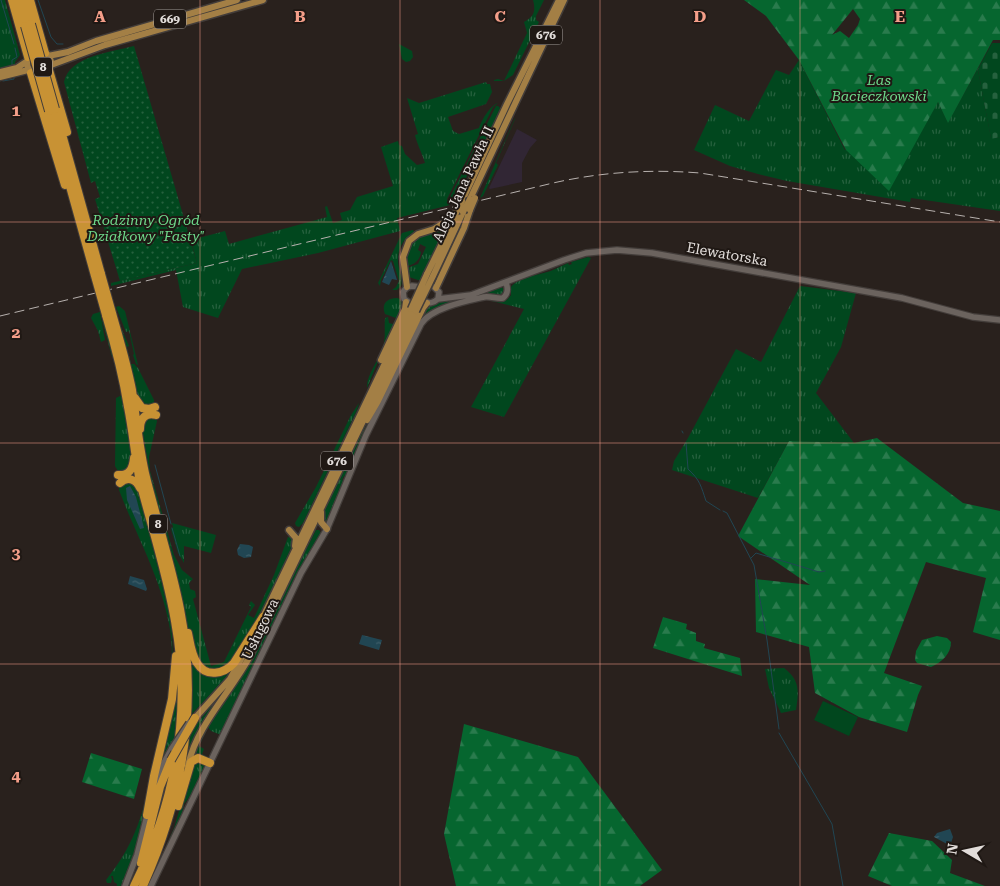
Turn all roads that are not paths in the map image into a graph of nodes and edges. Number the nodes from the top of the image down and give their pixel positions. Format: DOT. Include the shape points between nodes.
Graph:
graph roads {
  1 [pos="12,0"];
  2 [pos="18,0"];
  3 [pos="24,0"];
  4 [pos="30,0"];
  5 [pos="237,0"];
  6 [pos="263,0"];
  7 [pos="559,0"];
  8 [pos="564,0"];
  9 [pos="256,1"];
  10 [pos="28,25"];
  11 [pos="103,42"];
  12 [pos="47,54"];
  13 [pos="27,60"];
  14 [pos="50,67"];
  15 [pos="30,72"];
  16 [pos="0,74"];
  17 [pos="510,105"];
  18 [pos="469,199"];
  19 [pos="461,213"];
  20 [pos="82,216"];
  21 [pos="506,282"];
  22 [pos="407,287"];
  23 [pos="438,294"];
  24 [pos="406,302"];
  25 [pos="426,304"];
  26 [pos="109,314"];
  27 [pos="1000,320"];
  28 [pos="380,378"];
  29 [pos="132,388"];
  30 [pos="367,399"];
  31 [pos="356,436"];
  32 [pos="136,441"];
  33 [pos="145,500"];
  34 [pos="321,507"];
  35 [pos="308,522"];
  36 [pos="327,529"];
  37 [pos="307,537"];
  38 [pos="294,550"];
  39 [pos="180,609"];
  40 [pos="262,617"];
  41 [pos="175,622"];
  42 [pos="195,718"];
  43 [pos="210,763"];
  44 [pos="188,769"];
  45 [pos="147,815"];
  46 [pos="146,885"];
  47 [pos="125,886"];
  48 [pos="133,886"];
  1 -- 13 [label="highway"];
  2 -- 10 [label="highway, 8"];
  3 -- 10 [label="highway, 8"];
  4 -- 12 [label="highway"];
  5 -- 11 [label="main road, 669"];
  6 -- 9 [label="main road, 669"];
  7 -- 17 [label="main road, Aleja Jana Pawła II / 676"];
  8 -- 17 [label="main road, Aleja Jana Pawła II / 676"];
  9 -- 11 [label="main road, 669"];
  10 -- 20 [label="highway, 8, bridge"];
  11 -- 12 [label="main road, 669"];
  11 -- 14 [label="main road, 669"];
  12 -- 13 [label="main road" via="38,51 30,54"];
  12 -- 14 [label="main road"];
  13 -- 15 [label="main road"];
  13 -- 16 [label="main road" via="18,68"];
  14 -- 15 [label="main road" via="39,76"];
  14 -- 20 [label="highway" via="85,202"];
  15 -- 16 [label="main road"];
  15 -- 20 [label="highway" via="66,189"];
  17 -- 18 [label="main road, Aleja Jana Pawła II / 676"];
  17 -- 18 [label="main road, Aleja Jana Pawła II / 676"];
  18 -- 19 [label="main road, Aleja Jana Pawła II / 676, bridge"];
  19 -- 22 [label="main road" via="409,241 403,257"];
  19 -- 23 [label="main road" via="464,228"];
  19 -- 28 [label="main road, Aleja Jana Pawła II / 676, bridge"];
  20 -- 26 [label="highway, 8, bridge"];
  21 -- 23 [label="street, Elewatorska" via="471,295 453,297"];
  21 -- 27 [label="street, Elewatorska" via="573,257 605,250 633,250 902,298 973,317"];
  21 -- 36 [label="street, Usługowa" via="508,290 503,298 484,297 434,311 426,317 366,435"];
  22 -- 23 [label="street, Elewatorska" via="429,285"];
  22 -- 24 [label="street" via="402,295"];
  23 -- 25 [label="street" via="433,303"];
  24 -- 25 [label="street"];
  24 -- 30 [label="main road"];
  25 -- 31 [label="main road" via="378,401"];
  26 -- 29 [label="highway, 8"];
  26 -- 32 [label="highway, 8"];
  28 -- 30 [label="main road, 676"];
  28 -- 31 [label="main road, 676"];
  29 -- 32 [label="highway, 8"];
  29 -- 32 [label="highway" via="140,406 155,411 141,420"];
  30 -- 35 [label="main road, 676"];
  31 -- 34 [label="main road, 676"];
  32 -- 33 [label="highway, 8"];
  32 -- 33 [label="highway" via="134,464 119,479 134,480"];
  32 -- 39 [label="highway, 8"];
  33 -- 41 [label="highway, 8"];
  34 -- 36 [label="main road" via="320,520"];
  34 -- 37 [label="main road, 676"];
  35 -- 38 [label="main road, 676"];
  35 -- 38 [label="main road" via="299,530 289,530 296,538"];
  36 -- 37 [label="main road" via="317,528"];
  36 -- 43 [label="street, Usługowa" via="301,573"];
  37 -- 44 [label="main road, 676" via="242,672 202,731"];
  38 -- 40 [label="main road, 676"];
  39 -- 40 [label="highway" via="196,663 213,673 225,671 234,663"];
  39 -- 46 [label="highway, 8" via="188,679 185,748 167,825"];
  40 -- 42 [label="main road, 676" via="236,671"];
  41 -- 45 [label="highway" via="174,686"];
  41 -- 48 [label="highway, 8" via="182,710 178,751 160,825"];
  42 -- 45 [label="street, bridge" via="181,732 160,772"];
  42 -- 48 [label="highway, bridge" via="160,787"];
  43 -- 44 [label="highway" via="195,759"];
  43 -- 46 [label="street, Usługowa"];
  44 -- 46 [label="highway" via="165,843"];
  45 -- 47 [label="street"];
}
